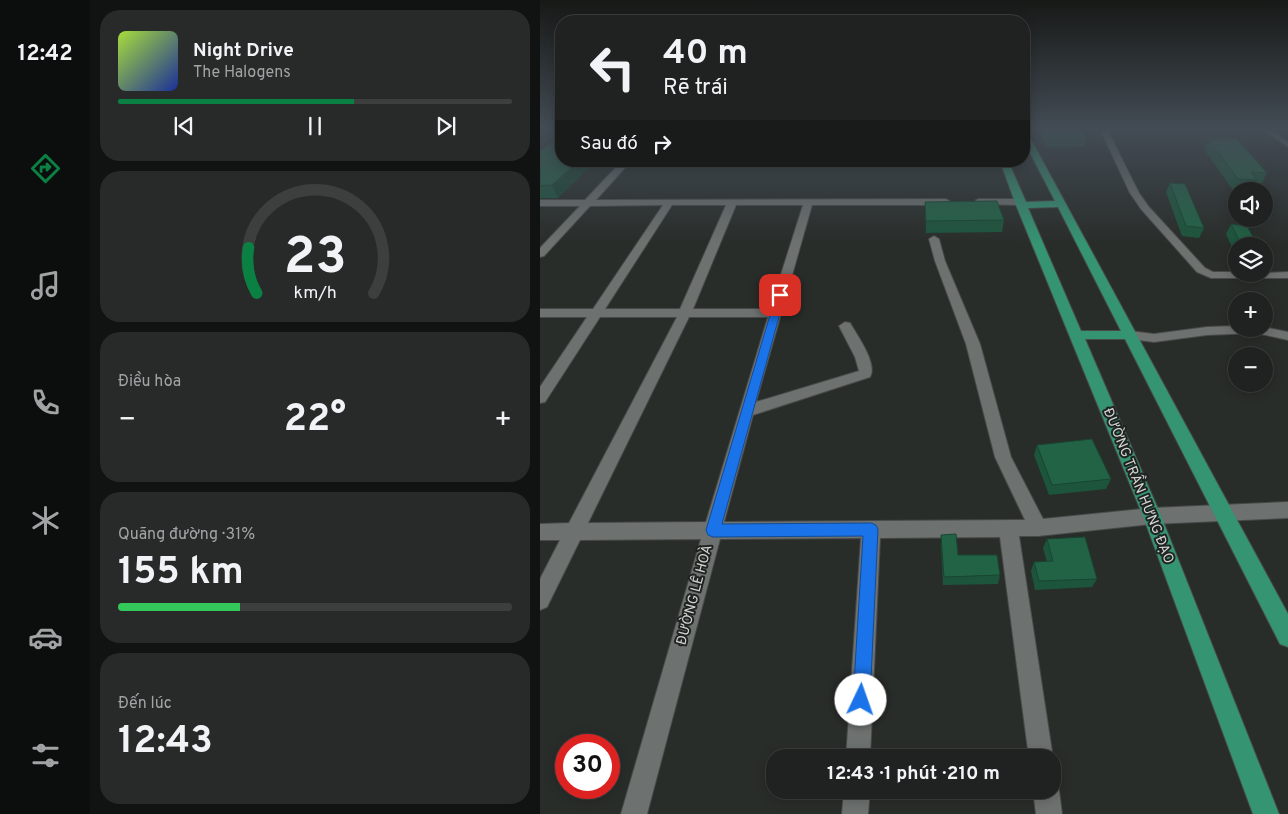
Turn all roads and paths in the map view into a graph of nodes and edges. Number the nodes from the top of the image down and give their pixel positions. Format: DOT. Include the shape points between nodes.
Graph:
graph roads {
  1 [pos="621,167"];
  2 [pos="1006,167"];
  3 [pos="1041,167"];
  4 [pos="1122,167"];
  5 [pos="589,202"];
  6 [pos="670,202"];
  7 [pos="732,202"];
  8 [pos="952,202"];
  9 [pos="972,202"];
  10 [pos="540,203"];
  11 [pos="808,203"];
  12 [pos="1020,203"];
  13 [pos="1061,204"];
  14 [pos="934,239"];
  15 [pos="540,254"];
  16 [pos="1288,275"];
  17 [pos="598,313"];
  18 [pos="684,313"];
  19 [pos="775,313"];
  20 [pos="540,314"];
  21 [pos="845,326"];
  22 [pos="1228,330"];
  23 [pos="1273,333"];
  24 [pos="1076,335"];
  25 [pos="1130,335"];
  26 [pos="1288,336"];
  27 [pos="540,398"];
  28 [pos="746,412"];
  29 [pos="1288,510"];
  30 [pos="1223,512"];
  31 [pos="1152,516"];
  32 [pos="1008,528"];
  33 [pos="1038,528"];
  34 [pos="871,529"];
  35 [pos="713,530"];
  36 [pos="574,531"];
  37 [pos="540,532"];
  38 [pos="540,600"];
  39 [pos="1288,636"];
  40 [pos="859,749"];
  41 [pos="1040,749"];
  42 [pos="856,799"];
  43 [pos="1047,799"];
  44 [pos="634,814"];
  45 [pos="855,814"];
  46 [pos="1049,814"];
  47 [pos="1266,814"];
  1 -- 5 [label="street"];
  2 -- 12 [label="main road, ĐƯỜNG TRẦN HƯNG ĐẠO"];
  3 -- 13 [label="main road"];
  4 -- 16 [label="street" via="1146,209 1210,276"];
  5 -- 6 [label="street"];
  5 -- 10 [label="street"];
  5 -- 15 [label="street"];
  6 -- 7 [label="street"];
  6 -- 17 [label="street"];
  7 -- 11 [label="street"];
  7 -- 18 [label="street"];
  8 -- 11 [label="street"];
  9 -- 12 [label="street"];
  11 -- 19 [label="street, ĐƯỜNG LÊ HOÀ"];
  12 -- 13 [label="main road"];
  12 -- 24 [label="main road, ĐƯỜNG TRẦN HƯNG ĐẠO"];
  13 -- 25 [label="main road"];
  14 -- 33 [label="street" via="973,344 1003,457"];
  17 -- 18 [label="street"];
  17 -- 20 [label="street"];
  17 -- 27 [label="street"];
  18 -- 19 [label="street"];
  18 -- 36 [label="street"];
  19 -- 28 [label="street, ĐƯỜNG LÊ HOÀ"];
  21 -- 28 [label="street" via="865,363 865,374"];
  22 -- 25 [label="street" via="1154,338"];
  23 -- 26 [label="street"];
  24 -- 25 [label="main road"];
  24 -- 31 [label="main road, ĐƯỜNG TRẦN HƯNG ĐẠO"];
  25 -- 30 [label="main road"];
  28 -- 35 [label="street, ĐƯỜNG LÊ HOÀ"];
  29 -- 30 [label="street"];
  30 -- 31 [label="street"];
  30 -- 39 [label="main road"];
  31 -- 33 [label="street"];
  31 -- 47 [label="main road, ĐƯỜNG TRẦN HƯNG ĐẠO"];
  32 -- 33 [label="street"];
  32 -- 34 [label="street"];
  32 -- 41 [label="street"];
  34 -- 35 [label="street"];
  34 -- 40 [label="street"];
  35 -- 36 [label="street"];
  35 -- 44 [label="street, ĐƯỜNG LÊ HOÀ"];
  36 -- 37 [label="street"];
  36 -- 38 [label="street"];
  42 -- 45 [label="street"];
  43 -- 46 [label="street"];
}
